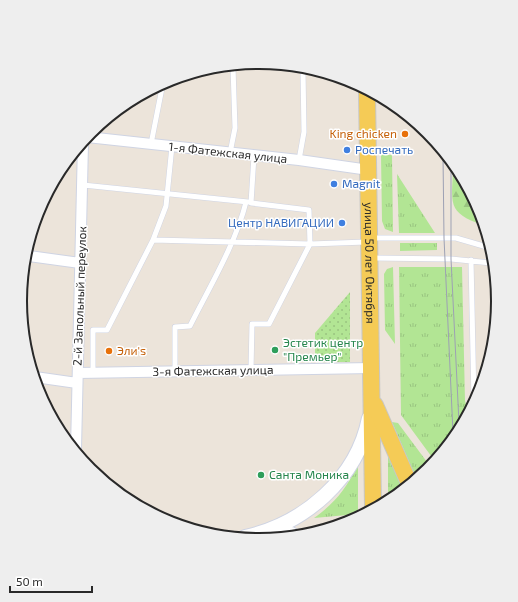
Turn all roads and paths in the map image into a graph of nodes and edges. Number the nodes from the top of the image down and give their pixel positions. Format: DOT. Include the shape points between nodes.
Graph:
graph roads {
  1 [pos="233,70"];
  2 [pos="303,73"];
  3 [pos="161,91"];
  4 [pos="368,96"];
  5 [pos="94,138"];
  6 [pos="151,144"];
  7 [pos="172,146"];
  8 [pos="83,150"];
  9 [pos="230,153"];
  10 [pos="254,156"];
  11 [pos="299,160"];
  12 [pos="369,170"];
  13 [pos="83,185"];
  14 [pos="168,194"];
  15 [pos="248,202"];
  16 [pos="153,240"];
  17 [pos="370,240"];
  18 [pos="232,241"];
  19 [pos="310,244"];
  20 [pos="484,246"];
  21 [pos="31,256"];
  22 [pos="371,258"];
  23 [pos="471,260"];
  24 [pos="80,263"];
  25 [pos="488,263"];
  26 [pos="372,368"];
  27 [pos="251,370"];
  28 [pos="175,372"];
  29 [pos="93,373"];
  30 [pos="39,377"];
  31 [pos="77,378"];
  32 [pos="474,388"];
  33 [pos="372,400"];
  34 [pos="76,443"];
  35 [pos="407,479"];
  36 [pos="373,503"];
  37 [pos="259,533"];
  1 -- 9 [label="lane" via="235,128"];
  2 -- 11 [label="lane" via="304,132"];
  3 -- 6 [label="lane"];
  4 -- 12 [label="main road, улица 50 лет Октября"];
  5 -- 6 [label="street, 1-я Фатежская улица"];
  6 -- 7 [label="street, 1-я Фатежская улица"];
  7 -- 9 [label="street, 1-я Фатежская улица"];
  7 -- 14 [label="lane"];
  8 -- 13 [label="street, 2-й Запольный переулок"];
  9 -- 10 [label="street, 1-я Фатежская улица"];
  10 -- 11 [label="street, 1-я Фатежская улица"];
  10 -- 15 [label="lane"];
  11 -- 12 [label="street, 1-я Фатежская улица"];
  12 -- 17 [label="main road, улица 50 лет Октября"];
  13 -- 14 [label="lane"];
  13 -- 24 [label="street, 2-й Запольный переулок"];
  14 -- 15 [label="lane"];
  14 -- 16 [label="lane"];
  15 -- 18 [label="lane"];
  15 -- 19 [label="lane" via="309,210"];
  16 -- 18 [label="lane"];
  16 -- 29 [label="lane" via="107,330 94,330"];
  17 -- 19 [label="lane"];
  17 -- 20 [label="lane" via="456,238"];
  17 -- 22 [label="main road, улица 50 лет Октября"];
  18 -- 19 [label="lane"];
  18 -- 28 [label="lane" via="190,326 175,327"];
  19 -- 27 [label="lane" via="269,324 252,324"];
  21 -- 24 [label="street"];
  22 -- 23 [label="lane"];
  22 -- 26 [label="main road, улица 50 лет Октября"];
  23 -- 25 [label="lane"];
  23 -- 32 [label="lane"];
  24 -- 31 [label="street, 2-й Запольный переулок"];
  26 -- 27 [label="street, 3-я Фатежская улица"];
  26 -- 33 [label="main road, улица 50 лет Октября"];
  27 -- 28 [label="street, 3-я Фатежская улица"];
  28 -- 29 [label="street, 3-я Фатежская улица"];
  29 -- 31 [label="street, 3-я Фатежская улица"];
  30 -- 31 [label="street, 3-я Фатежская улица"];
  31 -- 34 [label="street, 2-й Запольный переулок"];
  33 -- 35 [label="main road"];
  33 -- 36 [label="main road, улица 50 лет Октября"];
  33 -- 37 [label="main road" via="362,442 341,478 309,509 285,523"];
}
